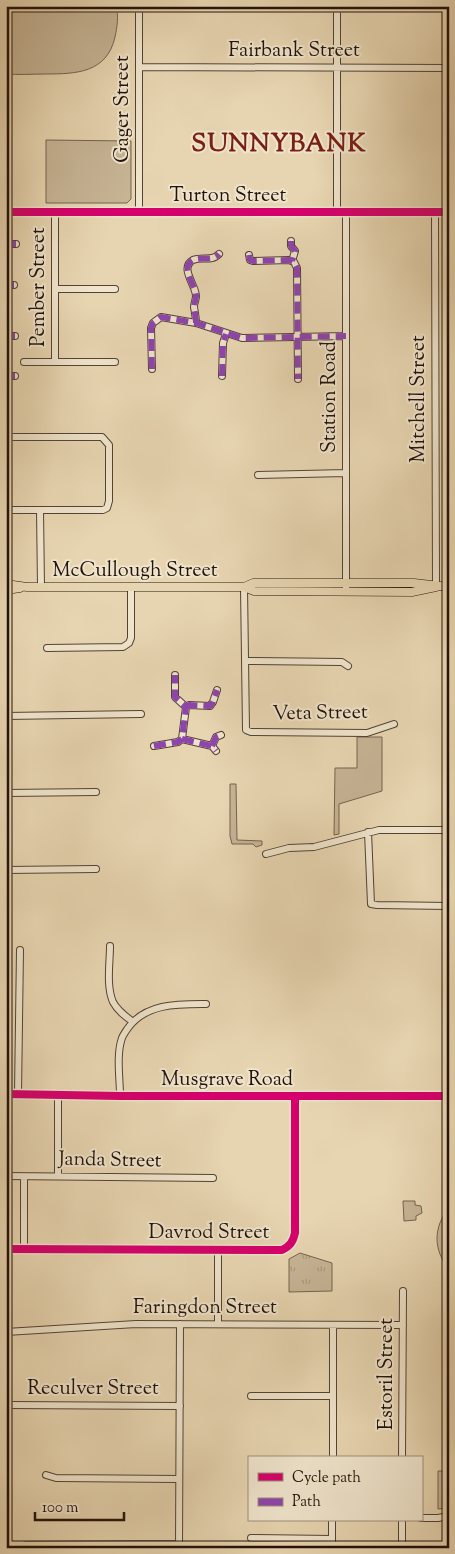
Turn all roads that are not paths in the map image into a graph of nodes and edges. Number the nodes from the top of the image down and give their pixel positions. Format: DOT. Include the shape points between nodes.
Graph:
graph roads {
  1 [pos="139,6"];
  2 [pos="337,6"];
  3 [pos="139,67"];
  4 [pos="337,68"];
  5 [pos="449,68"];
  6 [pos="6,212"];
  7 [pos="54,212"];
  8 [pos="139,212"];
  9 [pos="337,212"];
  10 [pos="346,212"];
  11 [pos="435,212"];
  12 [pos="449,212"];
  13 [pos="291,241"];
  14 [pos="6,244"];
  15 [pos="16,244"];
  16 [pos="219,254"];
  17 [pos="249,255"];
  18 [pos="292,261"];
  19 [pos="6,285"];
  20 [pos="14,285"];
  21 [pos="55,289"];
  22 [pos="115,289"];
  23 [pos="196,323"];
  24 [pos="226,334"];
  25 [pos="6,336"];
  26 [pos="15,336"];
  27 [pos="297,336"];
  28 [pos="346,336"];
  29 [pos="24,362"];
  30 [pos="55,362"];
  31 [pos="115,362"];
  32 [pos="152,369"];
  33 [pos="6,376"];
  34 [pos="15,376"];
  35 [pos="222,376"];
  36 [pos="298,379"];
  37 [pos="6,438"];
  38 [pos="346,473"];
  39 [pos="258,475"];
  40 [pos="6,510"];
  41 [pos="40,510"];
  42 [pos="346,582"];
  43 [pos="6,584"];
  44 [pos="27,587"];
  45 [pos="41,587"];
  46 [pos="131,587"];
  47 [pos="244,587"];
  48 [pos="436,587"];
  49 [pos="449,587"];
  50 [pos="6,590"];
  51 [pos="346,592"];
  52 [pos="47,648"];
  53 [pos="245,661"];
  54 [pos="348,666"];
  55 [pos="175,675"];
  56 [pos="217,690"];
  57 [pos="186,707"];
  58 [pos="141,714"];
  59 [pos="6,716"];
  60 [pos="394,724"];
  61 [pos="221,735"];
  62 [pos="182,739"];
  63 [pos="154,746"];
  64 [pos="96,792"];
  65 [pos="6,793"];
  66 [pos="449,830"];
  67 [pos="368,832"];
  68 [pos="266,854"];
  69 [pos="96,869"];
  70 [pos="6,870"];
  71 [pos="449,906"];
  72 [pos="110,946"];
  73 [pos="20,950"];
  74 [pos="206,1004"];
  75 [pos="133,1022"];
  76 [pos="6,1094"];
  77 [pos="18,1094"];
  78 [pos="58,1094"];
  79 [pos="120,1096"];
  80 [pos="295,1096"];
  81 [pos="449,1096"];
  82 [pos="6,1176"];
  83 [pos="58,1176"];
  84 [pos="24,1177"];
  85 [pos="213,1178"];
  86 [pos="6,1249"];
  87 [pos="24,1249"];
  88 [pos="218,1250"];
  89 [pos="403,1291"];
  90 [pos="180,1324"];
  91 [pos="218,1324"];
  92 [pos="334,1325"];
  93 [pos="403,1325"];
  94 [pos="6,1332"];
  95 [pos="251,1396"];
  96 [pos="333,1396"];
  97 [pos="6,1405"];
  98 [pos="180,1406"];
  99 [pos="333,1456"];
  100 [pos="402,1456"];
  101 [pos="46,1475"];
  102 [pos="179,1479"];
  103 [pos="449,1516"];
  104 [pos="422,1518"];
  105 [pos="332,1522"];
  106 [pos="402,1522"];
  107 [pos="250,1538"];
  108 [pos="332,1539"];
  109 [pos="26,1545"];
  110 [pos="179,1546"];
  111 [pos="332,1548"];
  112 [pos="402,1548"];
  1 -- 3 [label="street, Gager Street"];
  2 -- 4 [label="street"];
  3 -- 4 [label="street, Fairbank Street"];
  3 -- 8 [label="street, Gager Street"];
  4 -- 5 [label="street, Fairbank Street"];
  4 -- 9 [label="street"];
  6 -- 7 [label="street, Turton Street"];
  7 -- 8 [label="street, Turton Street"];
  7 -- 21 [label="street, Pember Street"];
  8 -- 9 [label="street, Turton Street"];
  9 -- 10 [label="street, Turton Street"];
  10 -- 11 [label="street, Turton Street"];
  10 -- 28 [label="street, Station Road"];
  11 -- 12 [label="street, Turton Street"];
  11 -- 48 [label="street, Mitchell Street"];
  13 -- 18 [label="street" via="295,251"];
  14 -- 15 [label="street"];
  16 -- 23 [label="street" via="213,258 198,258 188,267 196,294"];
  17 -- 18 [label="street" via="253,261"];
  18 -- 27 [label="street" via="297,268"];
  19 -- 20 [label="street"];
  21 -- 22 [label="street"];
  21 -- 30 [label="street, Pember Street"];
  23 -- 24 [label="street"];
  23 -- 32 [label="street" via="160,317 156,320 151,328"];
  24 -- 27 [label="street" via="242,338"];
  24 -- 35 [label="street"];
  25 -- 26 [label="street"];
  27 -- 28 [label="street"];
  27 -- 36 [label="street"];
  28 -- 38 [label="street, Station Road"];
  29 -- 30 [label="street"];
  30 -- 31 [label="street"];
  33 -- 34 [label="street"];
  37 -- 41 [label="street" via="102,437 107,440 110,501 107,508"];
  38 -- 39 [label="street"];
  38 -- 42 [label="street, Station Road"];
  40 -- 41 [label="street"];
  41 -- 45 [label="street"];
  42 -- 47 [label="main road, McCullough Street" via="253,583"];
  42 -- 48 [label="main road, McCullough Street" via="414,583"];
  42 -- 51 [label="street, Station Road"];
  43 -- 44 [label="main road, McCullough Street"];
  44 -- 45 [label="main road, McCullough Street"];
  44 -- 50 [label="main road, McCullough Street"];
  45 -- 46 [label="main road, McCullough Street"];
  46 -- 47 [label="main road, McCullough Street"];
  46 -- 52 [label="street" via="129,643 123,647"];
  47 -- 51 [label="main road, McCullough Street" via="254,591"];
  47 -- 53 [label="street"];
  48 -- 49 [label="main road, McCullough Street"];
  48 -- 51 [label="main road, McCullough Street" via="412,592"];
  53 -- 54 [label="street" via="342,662"];
  53 -- 60 [label="street, Veta Street" via="246,730 367,733"];
  55 -- 57 [label="street" via="175,697"];
  56 -- 57 [label="street" via="210,706"];
  57 -- 62 [label="street"];
  58 -- 59 [label="street"];
  61 -- 62 [label="street" via="216,737 214,749"];
  62 -- 63 [label="street"];
  64 -- 65 [label="street"];
  66 -- 67 [label="street"];
  67 -- 68 [label="street" via="314,848 289,848"];
  67 -- 71 [label="street" via="371,904"];
  69 -- 70 [label="street"];
  72 -- 75 [label="street" via="113,1001"];
  73 -- 77 [label="street"];
  74 -- 75 [label="street" via="161,1007"];
  75 -- 79 [label="street" via="122,1037"];
  76 -- 77 [label="street, Musgrave Road"];
  77 -- 78 [label="street, Musgrave Road"];
  78 -- 79 [label="street, Musgrave Road"];
  78 -- 83 [label="street"];
  79 -- 80 [label="street, Musgrave Road"];
  80 -- 81 [label="street, Musgrave Road"];
  80 -- 88 [label="street, Davrod Street" via="296,1233 293,1241 282,1250"];
  82 -- 84 [label="street, Janda Street"];
  83 -- 84 [label="street, Janda Street"];
  83 -- 85 [label="street, Janda Street"];
  84 -- 87 [label="street"];
  86 -- 87 [label="street, Davrod Street"];
  87 -- 88 [label="street, Davrod Street"];
  88 -- 91 [label="street"];
  89 -- 93 [label="street, Estoril Street"];
  90 -- 91 [label="street, Faringdon Street"];
  90 -- 94 [label="street, Faringdon Street"];
  90 -- 98 [label="street"];
  91 -- 92 [label="street, Faringdon Street"];
  92 -- 93 [label="street, Faringdon Street"];
  92 -- 96 [label="street"];
  93 -- 100 [label="street, Estoril Street"];
  95 -- 96 [label="street"];
  96 -- 99 [label="street"];
  97 -- 98 [label="street, Reculver Street"];
  98 -- 102 [label="street"];
  101 -- 102 [label="street" via="56,1478"];
  102 -- 110 [label="street"];
  103 -- 104 [label="street"];
  105 -- 108 [label="street"];
  106 -- 112 [label="street"];
  107 -- 108 [label="street"];
  108 -- 111 [label="street"];
  109 -- 110 [label="street"];
}
